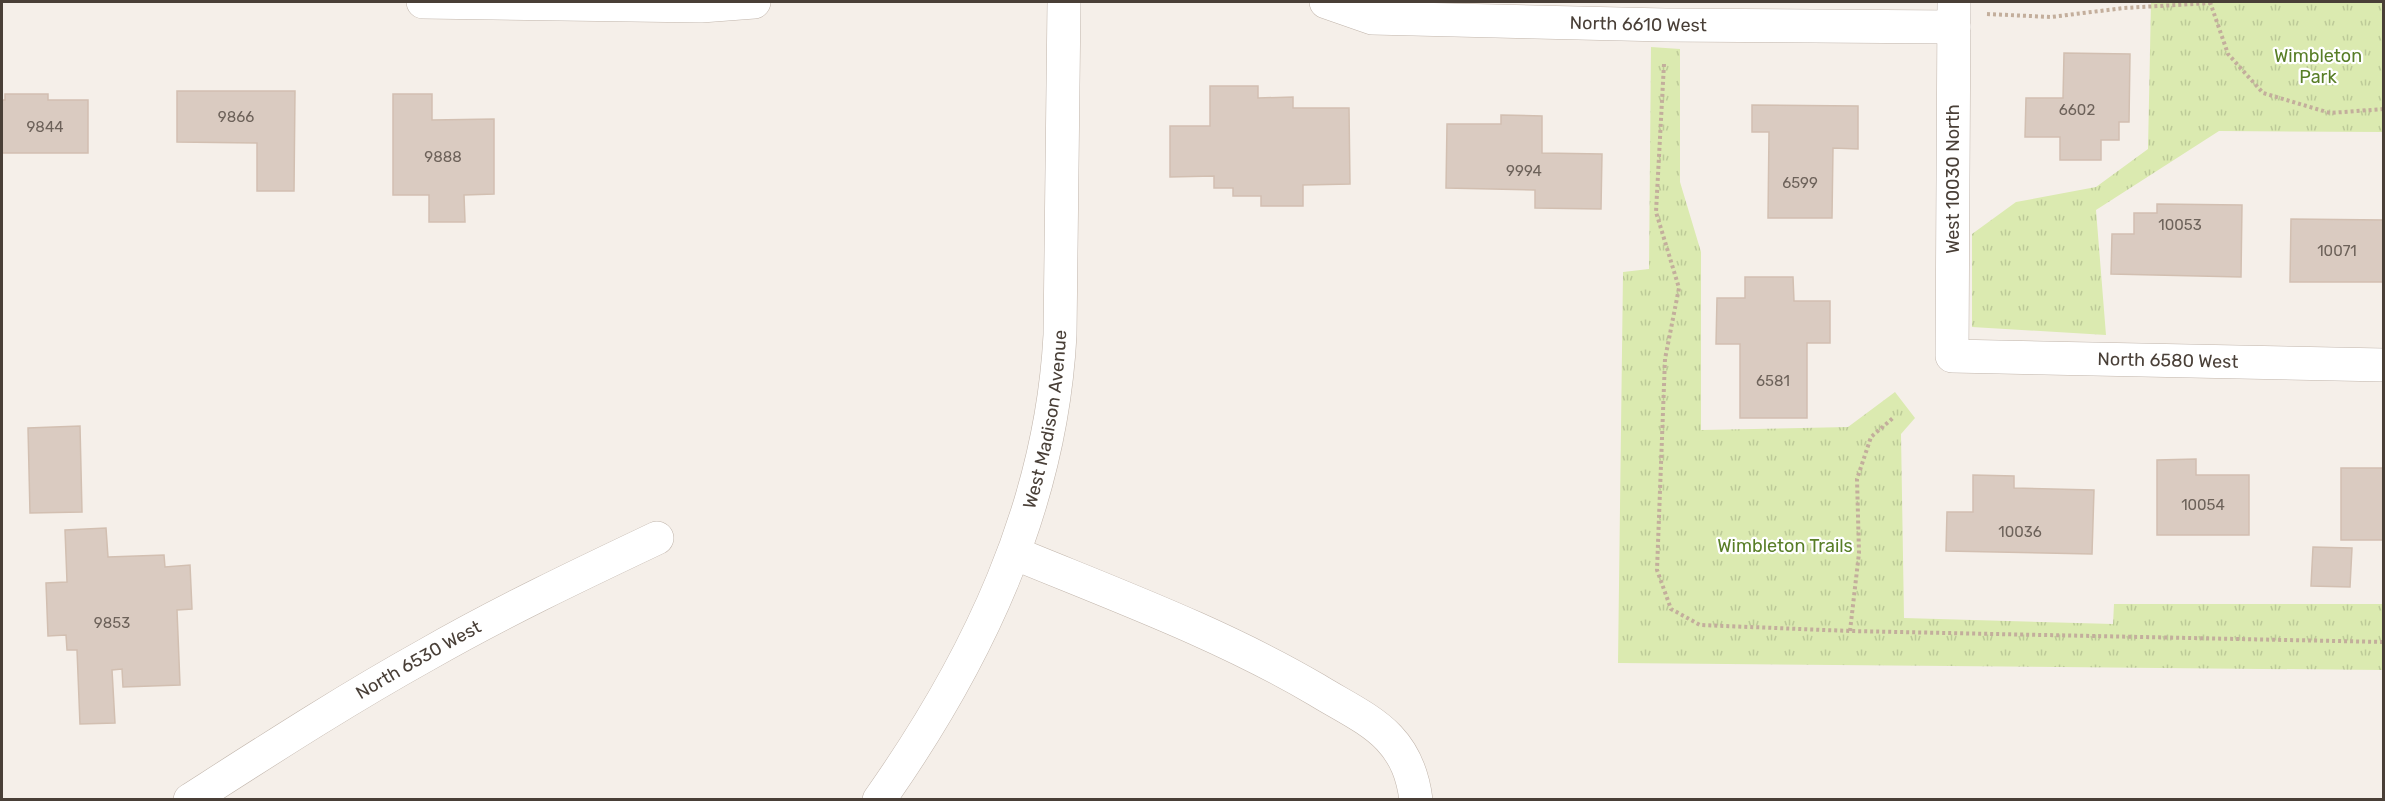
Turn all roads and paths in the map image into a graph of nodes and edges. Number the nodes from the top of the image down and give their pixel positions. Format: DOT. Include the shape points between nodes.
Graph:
graph roads {
  1 [pos="423,2"];
  2 [pos="754,2"];
  3 [pos="1064,2"];
  4 [pos="1326,2"];
  5 [pos="2210,2"];
  6 [pos="1964,14"];
  7 [pos="1664,64"];
  8 [pos="2384,110"];
  9 [pos="1952,356"];
  10 [pos="2384,365"];
  11 [pos="1893,418"];
  12 [pos="657,538"];
  13 [pos="1014,553"];
  14 [pos="1850,632"];
  15 [pos="2384,642"];
  16 [pos="190,800"];
  17 [pos="879,800"];
  18 [pos="1416,800"];
  1 -- 2 [label="street" via="701,6"];
  3 -- 13 [label="street, West Madison Avenue" via="1058,373 1040,475"];
  4 -- 6 [label="street, North 6610 West" via="1372,18 1665,25"];
  5 -- 6 [label="path" via="2051,17"];
  5 -- 8 [label="path" via="2228,54 2263,93 2330,113"];
  6 -- 9 [label="street, West 10030 North"];
  7 -- 14 [label="path" via="1656,212 1679,288 1665,359 1657,570 1671,609 1700,625"];
  9 -- 10 [label="street, North 6580 West"];
  11 -- 14 [label="path" via="1871,437 1857,479 1859,553"];
  12 -- 16 [label="street, North 6530 West" via="427,654"];
  13 -- 17 [label="street, West Madison Avenue" via="964,664"];
  13 -- 18 [label="street" via="1246,651 1339,704 1376,727 1399,749 1414,781"];
  14 -- 15 [label="path"];
}
